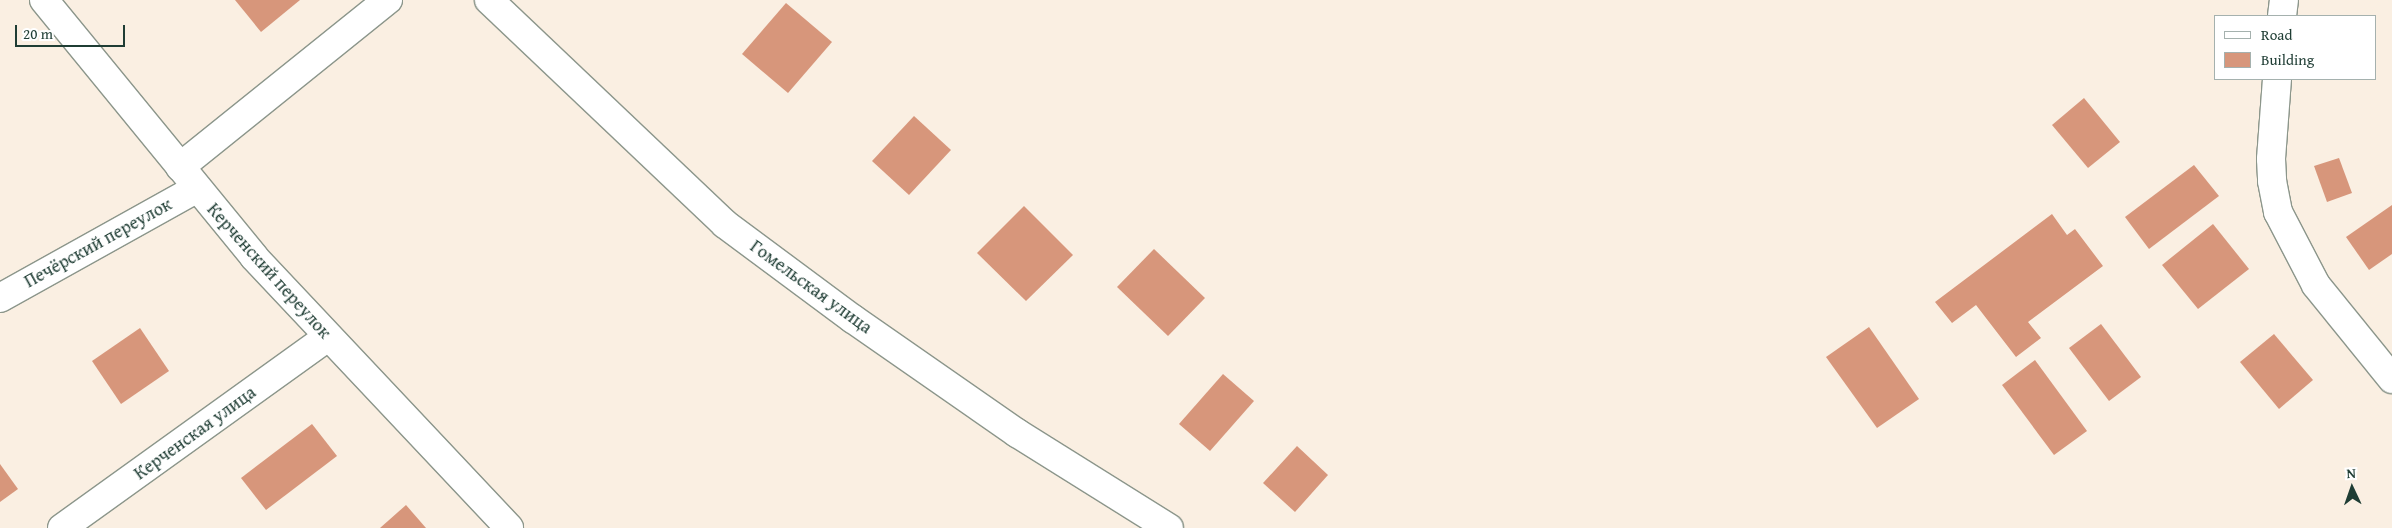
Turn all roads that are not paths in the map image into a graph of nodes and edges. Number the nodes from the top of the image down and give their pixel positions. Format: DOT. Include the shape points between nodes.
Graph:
graph roads {
  1 [pos="44,0"];
  2 [pos="388,0"];
  3 [pos="489,0"];
  4 [pos="2284,0"];
  5 [pos="2282,15"];
  6 [pos="2277,80"];
  7 [pos="180,167"];
  8 [pos="196,189"];
  9 [pos="0,298"];
  10 [pos="328,337"];
  11 [pos="2392,378"];
  12 [pos="62,528"];
  13 [pos="509,528"];
  14 [pos="1169,528"];
  1 -- 7 [label="street, Керченский переулок"];
  2 -- 7 [label="street"];
  3 -- 14 [label="street, Гомельская улица" via="725,224 853,319 1017,433"];
  4 -- 5 [label="street"];
  6 -- 11 [label="street" via="2271,159 2278,212 2316,286"];
  7 -- 8 [label="street, Керченский переулок"];
  8 -- 9 [label="street, Печёрский переулок"];
  8 -- 10 [label="street, Керченский переулок"];
  10 -- 12 [label="street, Керченская улица"];
  10 -- 13 [label="street, Керченский переулок"];
}
